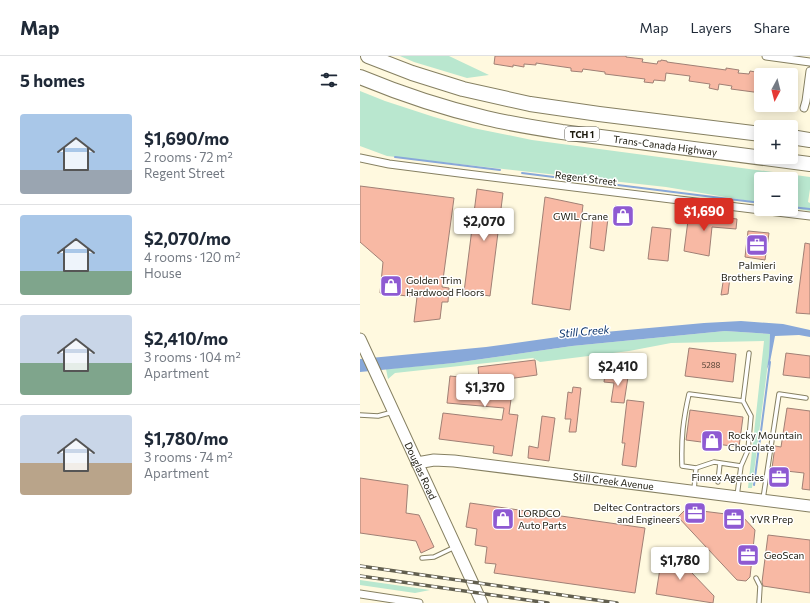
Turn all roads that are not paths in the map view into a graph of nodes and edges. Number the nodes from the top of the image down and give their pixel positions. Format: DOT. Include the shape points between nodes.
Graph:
graph roads {
  1 [pos="368,56"];
  2 [pos="766,56"];
  3 [pos="810,62"];
  4 [pos="810,71"];
  5 [pos="360,77"];
  6 [pos="804,108"];
  7 [pos="754,133"];
  8 [pos="798,138"];
  9 [pos="810,140"];
  10 [pos="360,158"];
  11 [pos="810,164"];
  12 [pos="810,216"];
  13 [pos="360,339"];
  14 [pos="750,353"];
  15 [pos="806,398"];
  16 [pos="743,401"];
  17 [pos="394,412"];
  18 [pos="360,416"];
  19 [pos="417,463"];
  20 [pos="720,463"];
  21 [pos="741,466"];
  22 [pos="696,468"];
  23 [pos="718,482"];
  24 [pos="693,491"];
  25 [pos="737,497"];
  26 [pos="762,500"];
  27 [pos="810,506"];
  28 [pos="456,546"];
  29 [pos="422,558"];
  30 [pos="756,578"];
  31 [pos="360,594"];
  32 [pos="419,603"];
  33 [pos="482,603"];
  34 [pos="759,603"];
  1 -- 7 [label="highway, TCH 1" via="463,89 523,102"];
  2 -- 3 [label="street"];
  4 -- 6 [label="street"];
  5 -- 11 [label="highway, Trans-Canada Highway / TCH 1" via="432,103 521,125"];
  8 -- 9 [label="highway"];
  10 -- 12 [label="street, Regent Street" via="389,164"];
  13 -- 17 [label="street, Douglas Road"];
  14 -- 16 [label="lane"];
  15 -- 26 [label="lane" via="779,394"];
  16 -- 21 [label="lane" via="750,416 748,450"];
  16 -- 22 [label="lane" via="689,394 681,445 682,466"];
  17 -- 18 [label="lane" via="378,416"];
  17 -- 19 [label="street, Douglas Road"];
  19 -- 24 [label="street, Still Creek Avenue" via="434,460 454,461"];
  19 -- 28 [label="street, Douglas Road"];
  20 -- 21 [label="lane"];
  20 -- 22 [label="lane" via="714,462"];
  20 -- 23 [label="lane"];
  21 -- 25 [label="lane"];
  22 -- 24 [label="lane"];
  24 -- 25 [label="street, Still Creek Avenue"];
  25 -- 26 [label="street, Still Creek Avenue"];
  26 -- 27 [label="street, Still Creek Avenue"];
  28 -- 29 [label="lane" via="434,557"];
  28 -- 33 [label="street, Douglas Road"];
  30 -- 34 [label="lane" via="760,586"];
  31 -- 32 [label="street"];
}
